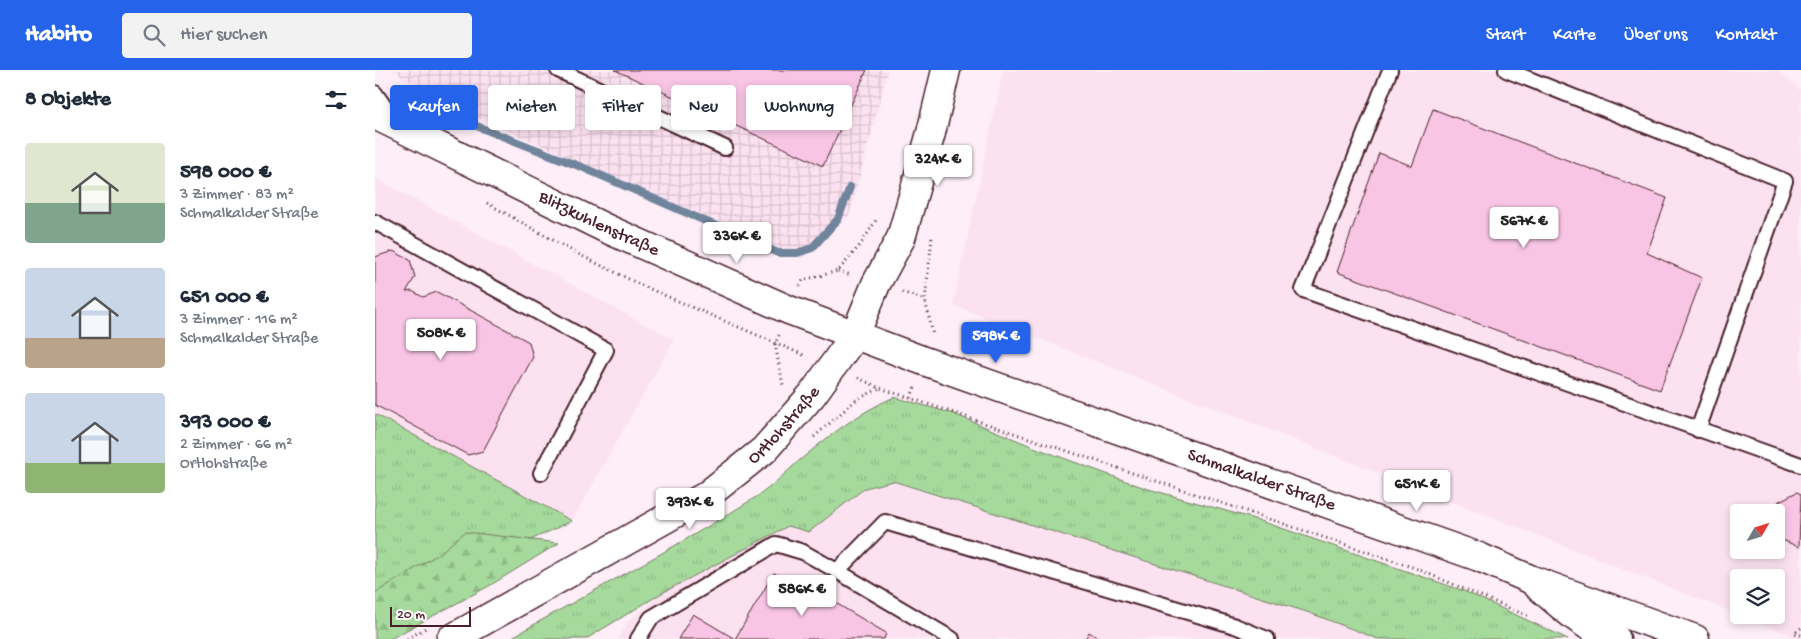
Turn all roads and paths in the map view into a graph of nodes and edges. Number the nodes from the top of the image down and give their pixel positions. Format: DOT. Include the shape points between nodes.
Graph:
graph roads {
  1 [pos="558,70"];
  2 [pos="946,70"];
  3 [pos="1390,70"];
  4 [pos="1506,70"];
  5 [pos="375,93"];
  6 [pos="375,115"];
  7 [pos="390,115"];
  8 [pos="390,123"];
  9 [pos="403,130"];
  10 [pos="725,148"];
  11 [pos="879,215"];
  12 [pos="375,222"];
  13 [pos="933,229"];
  14 [pos="789,310"];
  15 [pos="855,335"];
  16 [pos="775,344"];
  17 [pos="924,361"];
  18 [pos="911,398"];
  19 [pos="1698,430"];
  20 [pos="1801,465"];
  21 [pos="541,473"];
  22 [pos="837,571"];
  23 [pos="1532,580"];
  24 [pos="1801,628"];
  25 [pos="1801,636"];
  26 [pos="451,639"];
  27 [pos="638,639"];
  28 [pos="952,639"];
  29 [pos="1267,639"];
  30 [pos="1616,639"];
  31 [pos="1695,639"];
  1 -- 10 [label="lane"];
  2 -- 15 [label="main road, Ortlohstraße" via="901,238 876,284"];
  3 -- 19 [label="lane" via="1303,290"];
  4 -- 19 [label="lane" via="1785,180"];
  5 -- 7 [label="lane"];
  6 -- 8 [label="main road, Blitzkuhlenstraße"];
  9 -- 14 [label="main road, Blitzkuhlenstraße" via="605,228"];
  11 -- 14 [label="path" via="861,244 838,271 803,280"];
  12 -- 21 [label="lane" via="606,350"];
  13 -- 17 [label="path" via="925,300 934,336"];
  14 -- 15 [label="main road, Blitzkuhlenstraße"];
  14 -- 16 [label="path"];
  15 -- 17 [label="main road, Schmalkalder Straße"];
  15 -- 26 [label="main road, Ortlohstraße" via="812,395 764,450 706,496"];
  17 -- 18 [label="path"];
  17 -- 23 [label="main road, Schmalkalder Straße" via="1469,553"];
  19 -- 20 [label="lane"];
  22 -- 27 [label="lane" via="803,552 777,544 651,618"];
  22 -- 28 [label="lane"];
  22 -- 29 [label="lane" via="885,522 1228,624"];
  23 -- 30 [label="main road" via="1564,608"];
  23 -- 31 [label="main road, Schmalkalder Straße"];
  24 -- 25 [label="path" via="1794,633"];
}
